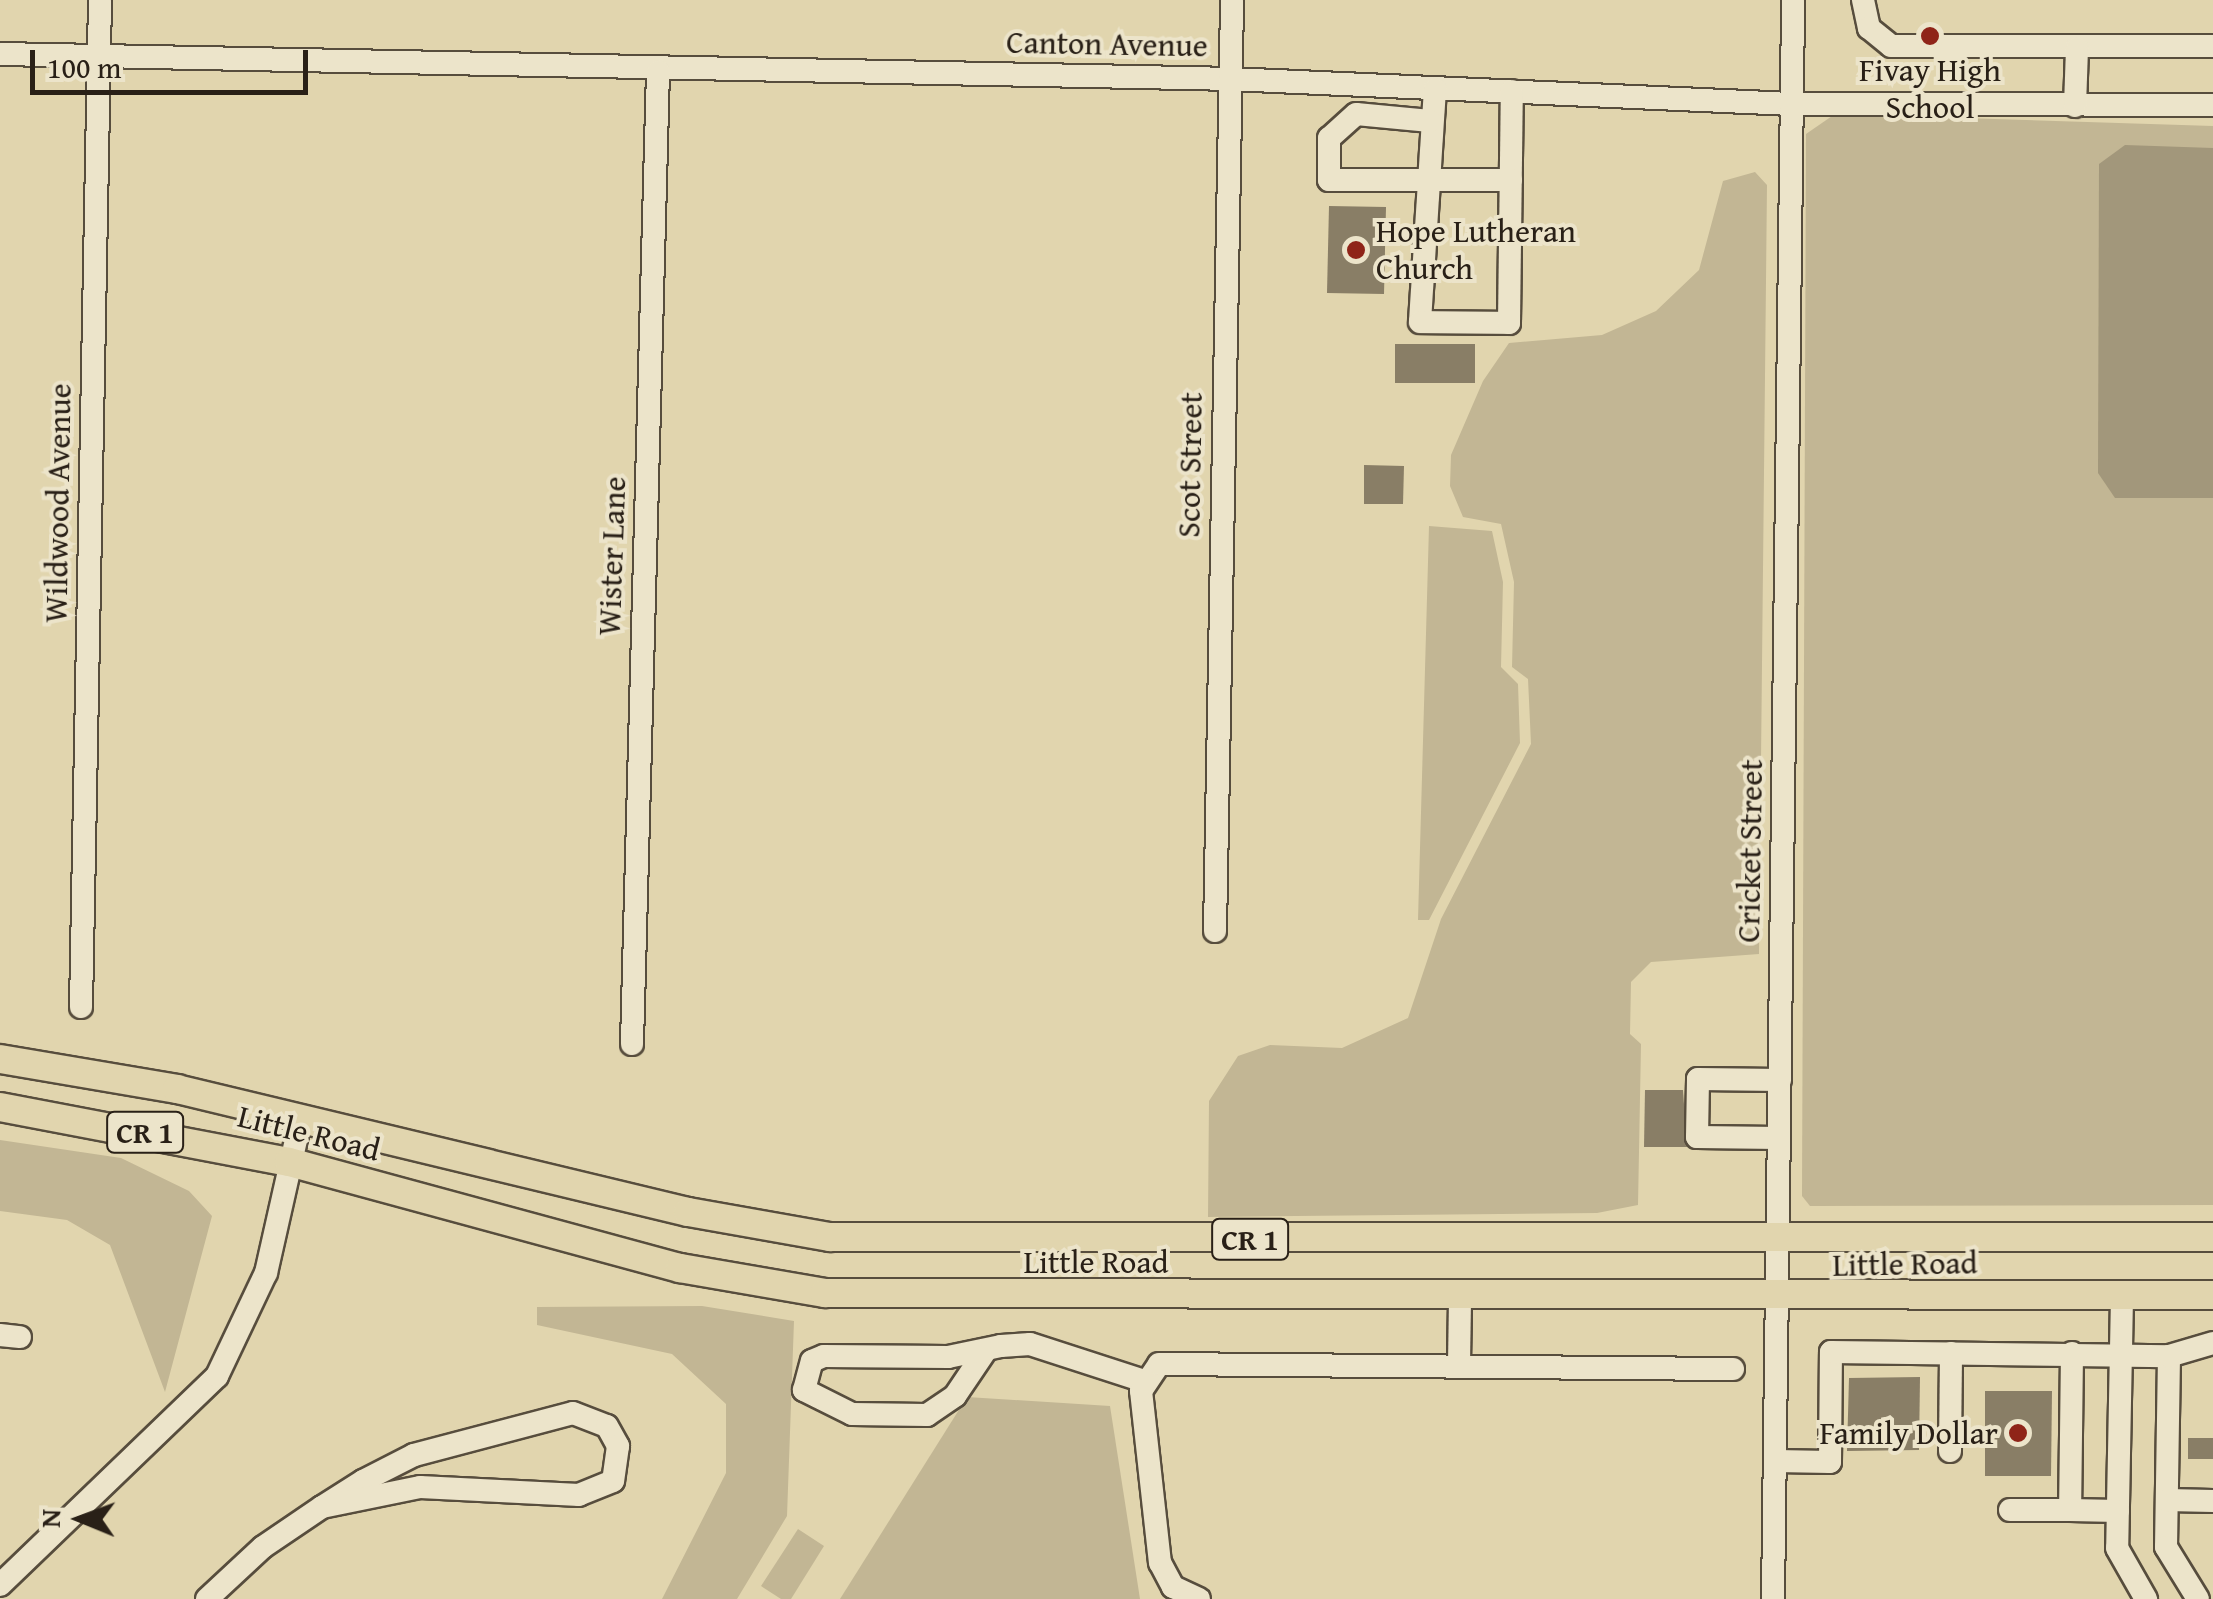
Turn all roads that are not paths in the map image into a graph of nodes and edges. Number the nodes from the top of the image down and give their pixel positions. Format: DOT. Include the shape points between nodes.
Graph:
graph roads {
  1 [pos="100,0"];
  2 [pos="1232,0"];
  3 [pos="1793,0"];
  4 [pos="1863,0"];
  5 [pos="2213,46"];
  6 [pos="2077,48"];
  7 [pos="0,54"];
  8 [pos="98,56"];
  9 [pos="658,71"];
  10 [pos="1230,78"];
  11 [pos="1434,89"];
  12 [pos="1512,91"];
  13 [pos="1791,104"];
  14 [pos="2075,106"];
  15 [pos="2213,106"];
  16 [pos="1430,121"];
  17 [pos="1511,180"];
  18 [pos="1422,181"];
  19 [pos="1215,931"];
  20 [pos="81,1007"];
  21 [pos="632,1044"];
  22 [pos="0,1058"];
  23 [pos="1780,1080"];
  24 [pos="0,1106"];
  25 [pos="300,1122"];
  26 [pos="1779,1138"];
  27 [pos="289,1162"];
  28 [pos="1778,1237"];
  29 [pos="2213,1237"];
  30 [pos="2213,1295"];
  31 [pos="2122,1296"];
  32 [pos="1460,1299"];
  33 [pos="1778,1300"];
  34 [pos="2213,1343"];
  35 [pos="986,1350"];
  36 [pos="1951,1352"];
  37 [pos="2072,1353"];
  38 [pos="2122,1355"];
  39 [pos="2169,1356"];
  40 [pos="1459,1364"];
  41 [pos="1733,1369"];
  42 [pos="1144,1381"];
  43 [pos="1950,1451"];
  44 [pos="1776,1461"];
  45 [pos="2167,1500"];
  46 [pos="2213,1500"];
  47 [pos="322,1508"];
  48 [pos="2010,1510"];
  49 [pos="2070,1510"];
  50 [pos="2118,1511"];
  51 [pos="0,1584"];
  52 [pos="207,1599"];
  53 [pos="1198,1599"];
  54 [pos="1774,1599"];
  55 [pos="2146,1599"];
  56 [pos="2198,1599"];
  1 -- 8 [label="street, Wildwood Avenue"];
  2 -- 10 [label="street, Scot Street"];
  3 -- 13 [label="street, Cricket Street"];
  4 -- 6 [label="street" via="1869,28 1891,46"];
  5 -- 6 [label="street"];
  6 -- 14 [label="street"];
  7 -- 8 [label="street, Canton Avenue"];
  8 -- 9 [label="street, Canton Avenue"];
  8 -- 20 [label="street, Wildwood Avenue"];
  9 -- 10 [label="street, Canton Avenue"];
  9 -- 21 [label="street, Wister Lane"];
  10 -- 11 [label="street, Canton Avenue"];
  10 -- 19 [label="street, Scot Street"];
  11 -- 12 [label="street, Canton Avenue"];
  11 -- 16 [label="street"];
  12 -- 13 [label="street, Canton Avenue"];
  12 -- 17 [label="street"];
  13 -- 14 [label="street, Canton Avenue"];
  13 -- 23 [label="street, Cricket Street"];
  14 -- 15 [label="street, Canton Avenue"];
  16 -- 18 [label="street"];
  16 -- 18 [label="street" via="1356,114 1329,138 1329,180"];
  17 -- 18 [label="street"];
  17 -- 18 [label="street" via="1509,323 1420,322"];
  22 -- 25 [label="main road, Little Road / CR 1"];
  23 -- 26 [label="street, Cricket Street"];
  23 -- 26 [label="street" via="1698,1079 1697,1137"];
  24 -- 27 [label="main road, Little Road / CR 1"];
  25 -- 27 [label="street"];
  25 -- 28 [label="main road, Little Road / CR 1" via="830,1237"];
  26 -- 28 [label="street, Cricket Street"];
  27 -- 32 [label="main road, Little Road / CR 1" via="680,1268 825,1293"];
  27 -- 51 [label="street" via="266,1274 217,1376"];
  28 -- 29 [label="main road, Little Road / CR 1"];
  28 -- 33 [label="street, Cricket Street"];
  30 -- 31 [label="main road, Little Road / CR 1"];
  31 -- 33 [label="main road, Little Road / CR 1"];
  31 -- 38 [label="street"];
  32 -- 33 [label="main road, Little Road / CR 1"];
  32 -- 40 [label="street"];
  33 -- 44 [label="street, Cricket Street"];
  34 -- 39 [label="street"];
  35 -- 35 [label="street" via="824,1356 806,1370 804,1390 852,1414 928,1415 955,1396"];
  35 -- 42 [label="street" via="1054,1346"];
  36 -- 37 [label="street"];
  36 -- 43 [label="street"];
  36 -- 44 [label="street" via="1830,1352 1830,1462"];
  37 -- 38 [label="street"];
  37 -- 49 [label="street"];
  38 -- 39 [label="street"];
  38 -- 50 [label="street"];
  39 -- 45 [label="street"];
  40 -- 41 [label="street"];
  40 -- 42 [label="street" via="1175,1360"];
  42 -- 53 [label="street" via="1160,1563 1173,1587"];
  44 -- 54 [label="street, Cricket Street"];
  45 -- 46 [label="street"];
  45 -- 56 [label="street" via="2166,1547"];
  47 -- 47 [label="street" via="420,1487 579,1495 613,1481 618,1446 590,1415 529,1420 414,1455"];
  47 -- 52 [label="street"];
  48 -- 49 [label="street"];
  49 -- 50 [label="street"];
  50 -- 55 [label="street" via="2117,1548"];
}
